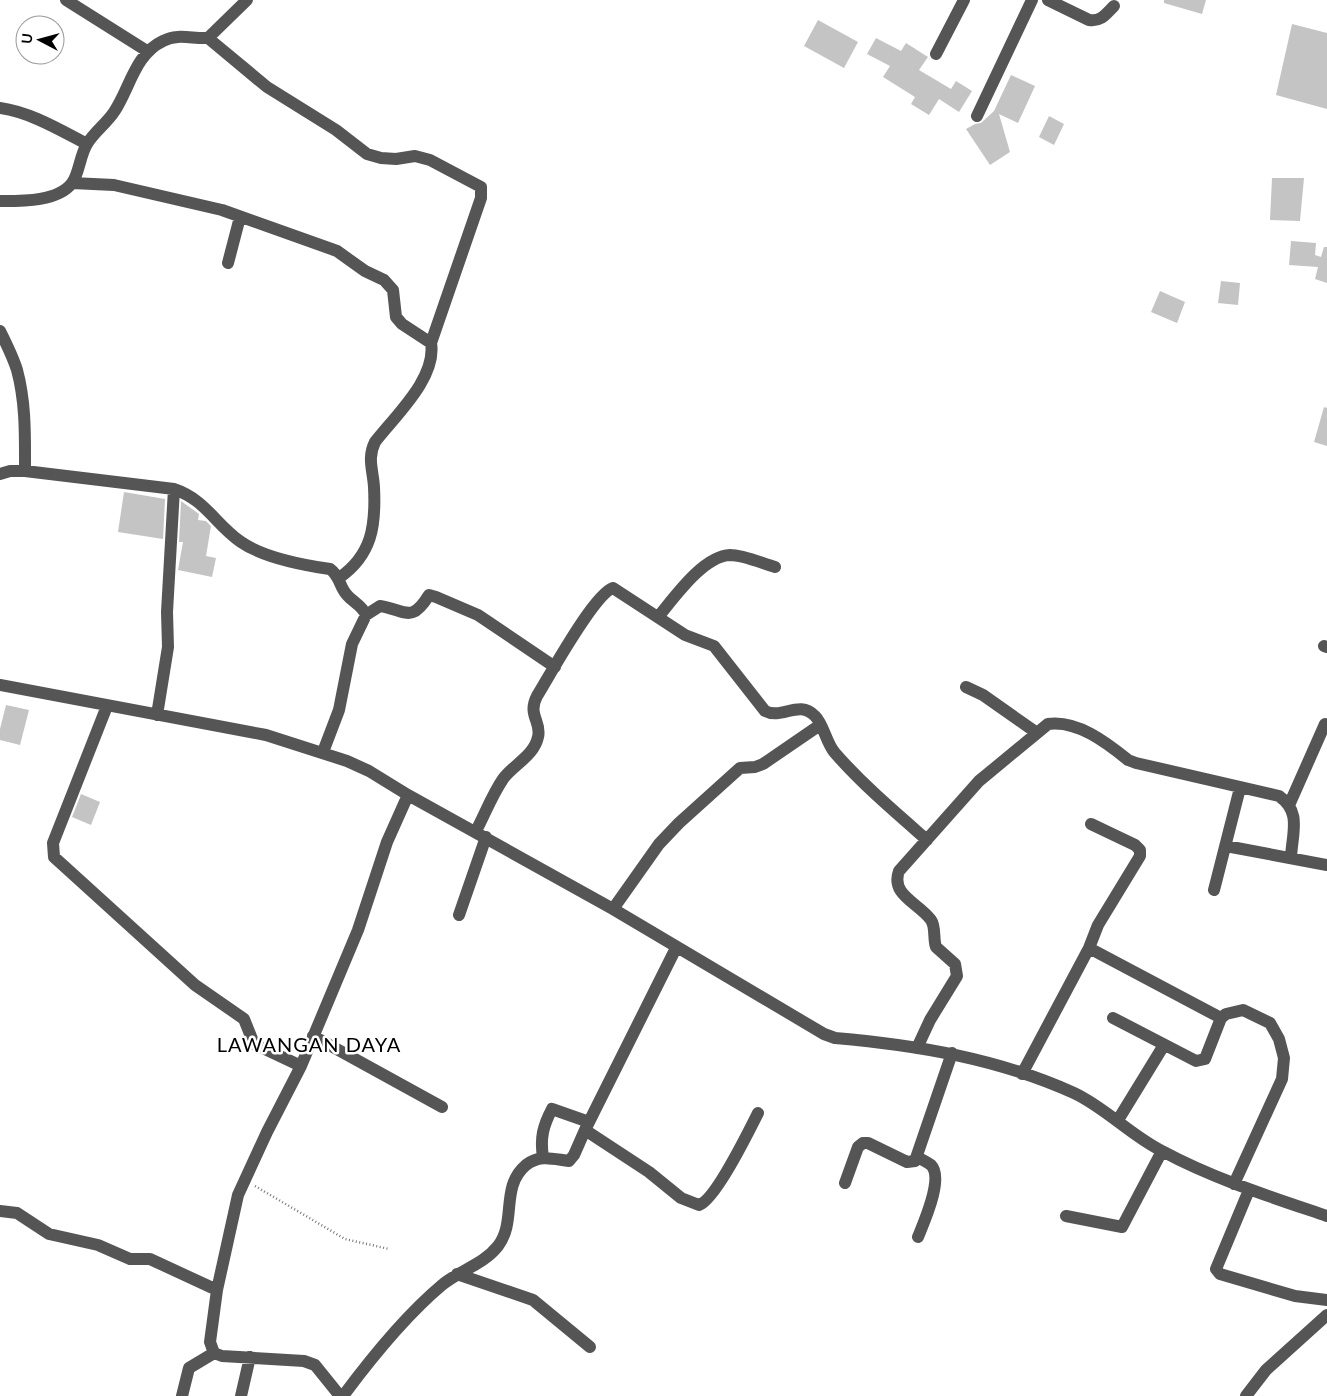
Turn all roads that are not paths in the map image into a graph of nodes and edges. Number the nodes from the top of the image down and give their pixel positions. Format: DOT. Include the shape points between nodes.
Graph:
graph roads {
  1 [pos="66,0"];
  2 [pos="247,0"];
  3 [pos="964,0"];
  4 [pos="1032,0"];
  5 [pos="1048,0"];
  6 [pos="1114,6"];
  7 [pos="208,38"];
  8 [pos="147,51"];
  9 [pos="936,54"];
  10 [pos="0,108"];
  11 [pos="977,116"];
  12 [pos="87,144"];
  13 [pos="72,183"];
  14 [pos="0,200"];
  15 [pos="240,217"];
  16 [pos="228,263"];
  17 [pos="0,331"];
  18 [pos="431,343"];
  19 [pos="25,471"];
  20 [pos="0,474"];
  21 [pos="174,490"];
  22 [pos="775,567"];
  23 [pos="339,578"];
  24 [pos="366,615"];
  25 [pos="658,617"];
  26 [pos="554,668"];
  27 [pos="0,685"];
  28 [pos="966,687"];
  29 [pos="107,706"];
  30 [pos="157,715"];
  31 [pos="1325,724"];
  32 [pos="820,725"];
  33 [pos="1037,733"];
  34 [pos="323,752"];
  35 [pos="1240,788"];
  36 [pos="408,795"];
  37 [pos="1290,804"];
  38 [pos="1091,824"];
  39 [pos="481,834"];
  40 [pos="927,840"];
  41 [pos="1226,846"];
  42 [pos="1291,858"];
  43 [pos="1327,865"];
  44 [pos="1214,890"];
  45 [pos="612,909"];
  46 [pos="458,915"];
  47 [pos="676,948"];
  48 [pos="1089,948"];
  49 [pos="1113,1018"];
  50 [pos="1221,1018"];
  51 [pos="313,1036"];
  52 [pos="1164,1045"];
  53 [pos="917,1048"];
  54 [pos="952,1053"];
  55 [pos="301,1066"];
  56 [pos="1022,1074"];
  57 [pos="442,1107"];
  58 [pos="758,1113"];
  59 [pos="1118,1120"];
  60 [pos="587,1126"];
  61 [pos="1162,1151"];
  62 [pos="543,1157"];
  63 [pos="917,1157"];
  64 [pos="845,1183"];
  65 [pos="1234,1184"];
  66 [pos="1249,1190"];
  67 [pos="0,1211"];
  68 [pos="1066,1216"];
  69 [pos="1327,1216"];
  70 [pos="918,1237"];
  71 [pos="457,1274"];
  72 [pos="217,1290"];
  73 [pos="1327,1300"];
  74 [pos="1327,1315"];
  75 [pos="590,1347"];
  76 [pos="214,1353"];
  77 [pos="250,1357"];
  78 [pos="182,1396"];
  79 [pos="241,1396"];
  80 [pos="342,1396"];
  81 [pos="1246,1396"];
  1 -- 8 [label="street"];
  2 -- 7 [label="street"];
  3 -- 9 [label="street"];
  4 -- 11 [label="street"];
  5 -- 6 [label="street" via="1096,21"];
  7 -- 8 [label="street" via="182,35"];
  7 -- 18 [label="street" via="267,87 336,130 367,154 396,159 415,156 430,160 481,187 481,198"];
  8 -- 12 [label="street" via="115,110"];
  10 -- 12 [label="street" via="49,125"];
  12 -- 13 [label="street"];
  13 -- 14 [label="street" via="61,192 30,201"];
  13 -- 15 [label="street" via="102,183 131,188"];
  15 -- 16 [label="street"];
  15 -- 18 [label="street" via="337,251 365,272 384,280 393,290 396,317"];
  17 -- 19 [label="street" via="17,369 22,395"];
  18 -- 23 [label="street" via="428,371 421,384 370,452 374,487 371,536 358,564"];
  19 -- 20 [label="street"];
  19 -- 21 [label="street"];
  21 -- 23 [label="street" via="200,502 241,542 265,554 330,569"];
  21 -- 30 [label="street" via="168,647"];
  22 -- 25 [label="street" via="732,555 718,556 694,576"];
  23 -- 24 [label="street" via="347,595"];
  24 -- 26 [label="street" via="380,606 410,615 416,613 429,595 478,615"];
  24 -- 34 [label="street" via="352,644 339,710"];
  25 -- 26 [label="street" via="618,590 606,590"];
  25 -- 32 [label="street" via="685,635 714,646 765,711 780,714 799,708 815,716"];
  26 -- 39 [label="street" via="533,704 538,738 526,757 504,778"];
  27 -- 29 [label="street"];
  28 -- 33 [label="street" via="983,695"];
  29 -- 30 [label="street"];
  29 -- 55 [label="street" via="54,843 54,857 195,985 244,1019 254,1044"];
  30 -- 34 [label="street" via="266,735"];
  31 -- 37 [label="street"];
  32 -- 40 [label="street" via="833,751 861,782"];
  32 -- 45 [label="street" via="763,764 755,768 740,768 679,823"];
  33 -- 35 [label="street" via="1048,724 1060,722 1075,726 1128,760"];
  33 -- 40 [label="street" via="979,781"];
  34 -- 36 [label="street" via="369,771"];
  35 -- 37 [label="street" via="1279,796"];
  35 -- 41 [label="street"];
  36 -- 39 [label="street"];
  36 -- 51 [label="street" via="387,842 358,930"];
  37 -- 42 [label="street" via="1294,816"];
  38 -- 48 [label="street" via="1135,845 1140,856 1098,925"];
  39 -- 45 [label="street"];
  39 -- 46 [label="street"];
  40 -- 53 [label="street" via="898,871 896,880 898,888 932,921 936,947 955,964 957,970 953,984"];
  41 -- 42 [label="street"];
  41 -- 44 [label="street"];
  42 -- 43 [label="street"];
  45 -- 47 [label="street"];
  47 -- 53 [label="street" via="824,1034"];
  47 -- 60 [label="street"];
  48 -- 50 [label="street"];
  48 -- 56 [label="street"];
  49 -- 52 [label="street"];
  50 -- 52 [label="street" via="1205,1059 1196,1061"];
  50 -- 65 [label="street" via="1243,1010 1270,1023 1284,1058 1282,1079"];
  51 -- 55 [label="street"];
  51 -- 57 [label="street"];
  52 -- 59 [label="street"];
  53 -- 54 [label="street"];
  54 -- 56 [label="street"];
  54 -- 63 [label="street"];
  55 -- 72 [label="street" via="245,1180 234,1212"];
  56 -- 59 [label="street" via="1073,1093"];
  58 -- 60 [label="street" via="721,1179 705,1203 699,1205 681,1198"];
  59 -- 61 [label="street"];
  60 -- 62 [label="street" via="569,1161"];
  60 -- 62 [label="street" via="552,1109 544,1123 540,1141"];
  61 -- 65 [label="street"];
  61 -- 68 [label="street" via="1122,1227"];
  62 -- 71 [label="street" via="526,1165 512,1185 508,1226 498,1246 482,1261"];
  63 -- 64 [label="street" via="915,1161 907,1162 863,1143 858,1147"];
  63 -- 70 [label="street" via="930,1164 935,1178 931,1203"];
  65 -- 66 [label="street"];
  66 -- 69 [label="street"];
  66 -- 73 [label="street" via="1216,1269 1220,1274 1286,1294"];
  67 -- 72 [label="street" via="17,1213 54,1235 98,1245 130,1258 150,1259"];
  71 -- 75 [label="street" via="533,1300"];
  71 -- 80 [label="street" via="401,1325"];
  72 -- 76 [label="street" via="210,1342"];
  74 -- 81 [label="street" via="1266,1370"];
  76 -- 77 [label="street"];
  76 -- 78 [label="street" via="189,1368"];
  77 -- 79 [label="street"];
  77 -- 80 [label="street" via="295,1359 315,1364"];
}
